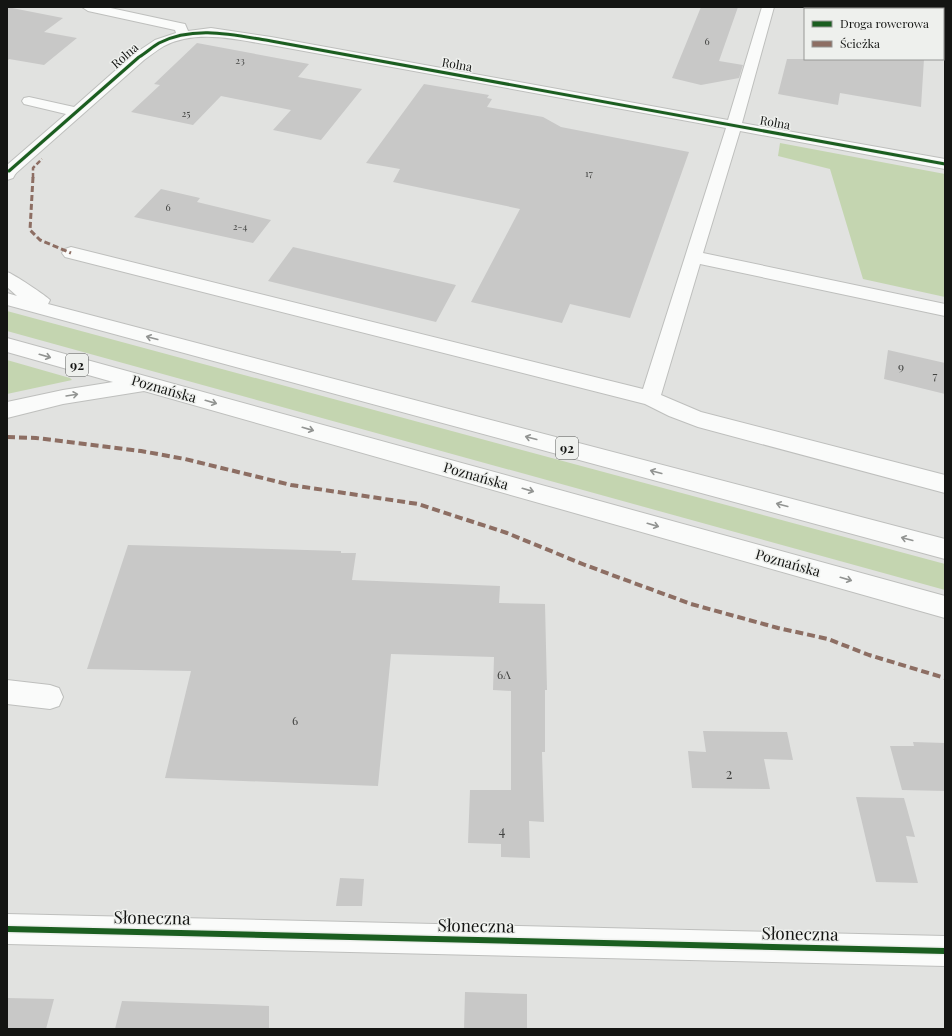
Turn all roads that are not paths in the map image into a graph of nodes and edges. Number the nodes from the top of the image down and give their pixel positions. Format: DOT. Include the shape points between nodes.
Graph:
graph roads {
  1 [pos="88,7"];
  2 [pos="768,7"];
  3 [pos="184,35"];
  4 [pos="29,101"];
  5 [pos="77,112"];
  6 [pos="734,126"];
  7 [pos="945,164"];
  8 [pos="8,173"];
  9 [pos="71,253"];
  10 [pos="693,257"];
  11 [pos="7,278"];
  12 [pos="7,299"];
  13 [pos="945,310"];
  14 [pos="97,324"];
  15 [pos="7,345"];
  16 [pos="147,384"];
  17 [pos="650,398"];
  18 [pos="7,410"];
  19 [pos="945,484"];
  20 [pos="945,549"];
  21 [pos="945,607"];
  22 [pos="7,692"];
  23 [pos="50,697"];
  24 [pos="7,929"];
  25 [pos="945,951"];
  1 -- 3 [label="street" via="180,27"];
  2 -- 6 [label="street"];
  3 -- 5 [label="street, Rolna" via="150,48"];
  3 -- 6 [label="street, Rolna" via="202,32 224,33"];
  4 -- 5 [label="street"];
  5 -- 8 [label="street, Rolna"];
  6 -- 7 [label="street, Rolna"];
  6 -- 10 [label="street"];
  9 -- 17 [label="street"];
  10 -- 13 [label="street"];
  10 -- 17 [label="street"];
  11 -- 14 [label="street" via="32,296"];
  12 -- 14 [label="street, 92"];
  20 -- 14 [label="street, 92, one-way"];
  15 -- 16 [label="street, Poznańska / 92, one-way"];
  18 -- 16 [label="street, one-way" via="63,397"];
  16 -- 21 [label="street, Poznańska / 92, one-way"];
  17 -- 19 [label="street" via="698,419"];
  22 -- 23 [label="street"];
  24 -- 25 [label="street, Słoneczna"];
}
